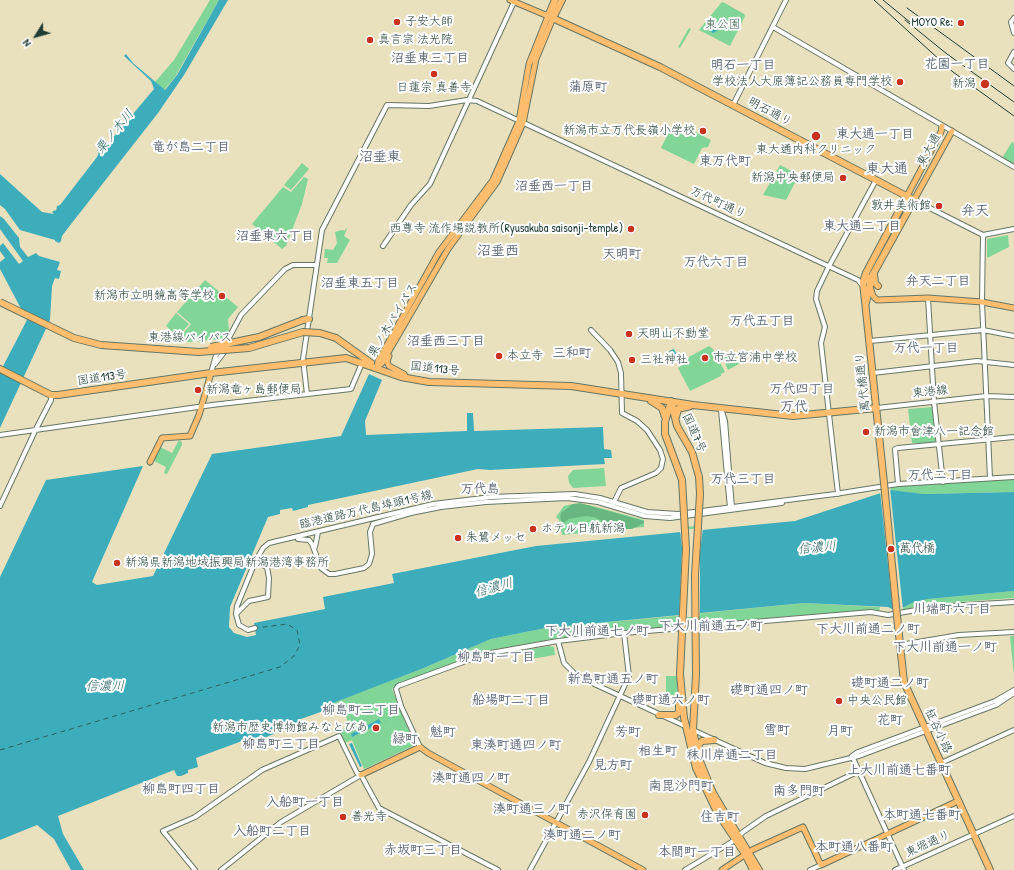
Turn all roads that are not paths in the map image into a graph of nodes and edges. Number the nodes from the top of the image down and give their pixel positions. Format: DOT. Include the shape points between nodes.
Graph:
graph roads {
  1 [pos="556,0"];
  2 [pos="562,0"];
  3 [pos="786,0"];
  4 [pos="513,1"];
  5 [pos="550,17"];
  6 [pos="1014,18"];
  7 [pos="772,27"];
  8 [pos="1014,33"];
  9 [pos="1014,52"];
  10 [pos="1014,69"];
  11 [pos="469,101"];
  12 [pos="733,105"];
  13 [pos="521,122"];
  14 [pos="942,126"];
  15 [pos="952,131"];
  16 [pos="1014,167"];
  17 [pos="876,180"];
  18 [pos="907,196"];
  19 [pos="914,200"];
  20 [pos="1014,229"];
  21 [pos="983,235"];
  22 [pos="383,246"];
  23 [pos="317,266"];
  24 [pos="829,266"];
  25 [pos="874,273"];
  26 [pos="878,286"];
  27 [pos="866,288"];
  28 [pos="0,298"];
  29 [pos="928,298"];
  30 [pos="0,302"];
  31 [pos="982,302"];
  32 [pos="1014,308"];
  33 [pos="306,319"];
  34 [pos="591,330"];
  35 [pos="983,330"];
  36 [pos="930,334"];
  37 [pos="1014,336"];
  38 [pos="397,339"];
  39 [pos="870,341"];
  40 [pos="362,362"];
  41 [pos="985,362"];
  42 [pos="302,363"];
  43 [pos="1014,365"];
  44 [pos="933,366"];
  45 [pos="377,367"];
  46 [pos="0,369"];
  47 [pos="211,373"];
  48 [pos="873,373"];
  49 [pos="406,378"];
  50 [pos="307,394"];
  51 [pos="620,394"];
  52 [pos="51,395"];
  53 [pos="986,396"];
  54 [pos="1014,397"];
  55 [pos="645,398"];
  56 [pos="671,401"];
  57 [pos="934,402"];
  58 [pos="693,405"];
  59 [pos="201,406"];
  60 [pos="721,408"];
  61 [pos="877,408"];
  62 [pos="829,413"];
  63 [pos="678,426"];
  64 [pos="665,428"];
  65 [pos="35,430"];
  66 [pos="2,435"];
  67 [pos="1014,437"];
  68 [pos="988,439"];
  69 [pos="940,444"];
  70 [pos="150,462"];
  71 [pos="1014,477"];
  72 [pos="990,478"];
  73 [pos="943,482"];
  74 [pos="898,484"];
  75 [pos="838,494"];
  76 [pos="613,505"];
  77 [pos="0,506"];
  78 [pos="731,508"];
  79 [pos="361,522"];
  80 [pos="371,526"];
  81 [pos="318,532"];
  82 [pos="292,538"];
  83 [pos="315,555"];
  84 [pos="258,558"];
  85 [pos="1014,602"];
  86 [pos="236,614"];
  87 [pos="897,616"];
  88 [pos="255,628"];
  89 [pos="1014,632"];
  90 [pos="624,633"];
  91 [pos="558,641"];
  92 [pos="900,645"];
  93 [pos="680,686"];
  94 [pos="1014,690"];
  95 [pos="1014,693"];
  96 [pos="621,697"];
  97 [pos="659,714"];
  98 [pos="685,726"];
  99 [pos="925,729"];
  100 [pos="693,730"];
  101 [pos="1014,730"];
  102 [pos="714,740"];
  103 [pos="420,747"];
  104 [pos="852,756"];
  105 [pos="699,759"];
  106 [pos="941,763"];
  107 [pos="859,771"];
  108 [pos="361,775"];
  109 [pos="958,801"];
  110 [pos="1014,816"];
  111 [pos="556,823"];
  112 [pos="888,834"];
  113 [pos="974,834"];
  114 [pos="738,838"];
  115 [pos="747,853"];
  116 [pos="821,865"];
  117 [pos="904,868"];
  118 [pos="195,870"];
  119 [pos="221,870"];
  120 [pos="498,870"];
  121 [pos="530,870"];
  122 [pos="643,870"];
  123 [pos="684,870"];
  124 [pos="722,870"];
  125 [pos="753,870"];
  126 [pos="759,870"];
  127 [pos="810,870"];
  128 [pos="895,870"];
  129 [pos="990,870"];
  1 -- 5 [label="highway, 栗ノ木バイパス"];
  2 -- 5 [label="highway, 栗ノ木バイパス"];
  3 -- 7 [label="street"];
  4 -- 5 [label="main road"];
  4 -- 11 [label="street"];
  5 -- 12 [label="highway, 明石通り" via="656,65"];
  5 -- 13 [label="main road, 栗ノ木バイパス" via="536,59"];
  6 -- 8 [label="street" via="1011,22"];
  7 -- 12 [label="street"];
  7 -- 14 [label="street"];
  9 -- 10 [label="street" via="1008,63"];
  11 -- 13 [label="street, 万代町通り" via="477,101"];
  11 -- 22 [label="street" via="430,184 411,205"];
  11 -- 23 [label="street" via="429,106 387,105 322,230"];
  12 -- 17 [label="highway, 明石通り"];
  13 -- 24 [label="street, 万代町通り"];
  13 -- 38 [label="main road, 栗ノ木バイパス" via="498,182 444,255"];
  13 -- 45 [label="main road, 栗ノ木バイパス" via="492,180 439,252 378,360"];
  14 -- 15 [label="street"];
  14 -- 18 [label="main road, 東大通"];
  15 -- 16 [label="street"];
  15 -- 19 [label="main road, 東大通"];
  17 -- 18 [label="highway, 明石通り"];
  17 -- 24 [label="street"];
  18 -- 19 [label="highway, 明石通り"];
  18 -- 27 [label="highway, 東大通" via="866,273"];
  19 -- 21 [label="street"];
  19 -- 25 [label="highway, 東大通"];
  20 -- 21 [label="street"];
  21 -- 31 [label="street"];
  23 -- 33 [label="street"];
  23 -- 47 [label="street" via="288,266 245,309 231,335 229,345"];
  24 -- 27 [label="street, 万代町通り"];
  24 -- 62 [label="street" via="816,299 825,327 821,343"];
  25 -- 26 [label="highway" via="874,281"];
  25 -- 27 [label="highway, 東大通"];
  26 -- 27 [label="main road"];
  27 -- 29 [label="main road" via="879,300"];
  27 -- 39 [label="highway, 萬代橋通り"];
  28 -- 33 [label="highway, 東港線バイパス, bridge" via="88,340 183,349 216,347 259,337"];
  29 -- 31 [label="main road"];
  29 -- 36 [label="street"];
  30 -- 45 [label="highway, 東港線バイパス, bridge" via="74,338 101,345 199,352 249,348 303,332 320,333 336,338"];
  31 -- 32 [label="main road"];
  31 -- 35 [label="street"];
  33 -- 42 [label="street"];
  34 -- 51 [label="street" via="617,360"];
  35 -- 36 [label="street"];
  35 -- 37 [label="street"];
  35 -- 41 [label="street"];
  36 -- 39 [label="street"];
  36 -- 44 [label="street"];
  38 -- 45 [label="main road, 栗ノ木バイパス"];
  38 -- 49 [label="main road" via="387,362"];
  39 -- 48 [label="highway, 萬代橋通り"];
  40 -- 42 [label="highway, 国道113号" via="341,358"];
  40 -- 45 [label="highway, 国道113号"];
  40 -- 50 [label="street" via="352,389"];
  41 -- 43 [label="street"];
  41 -- 44 [label="street"];
  41 -- 53 [label="street"];
  42 -- 47 [label="highway, 国道113号"];
  42 -- 50 [label="street"];
  44 -- 48 [label="street"];
  44 -- 57 [label="street"];
  45 -- 49 [label="highway, 国道113号"];
  46 -- 52 [label="highway"];
  47 -- 52 [label="highway, 国道113号"];
  47 -- 59 [label="main road"];
  48 -- 61 [label="highway, 萬代橋通り"];
  49 -- 51 [label="highway, 国道113号" via="437,383 571,386"];
  50 -- 59 [label="street"];
  51 -- 55 [label="highway, 国道113号"];
  51 -- 76 [label="street" via="622,413 647,430 660,450 663,463 656,473 621,488"];
  52 -- 65 [label="street" via="51,400"];
  53 -- 54 [label="street, 東港線"];
  53 -- 57 [label="street, 東港線"];
  53 -- 68 [label="street"];
  55 -- 56 [label="highway, 国道113号"];
  55 -- 64 [label="highway" via="662,408"];
  56 -- 58 [label="highway, 国道113号"];
  56 -- 63 [label="highway, 国道7号"];
  56 -- 64 [label="highway, 国道7号"];
  57 -- 61 [label="street, 東港線"];
  57 -- 69 [label="street"];
  58 -- 60 [label="highway, 国道113号"];
  58 -- 63 [label="highway" via="678,409"];
  59 -- 65 [label="street"];
  59 -- 70 [label="main road" via="190,436 162,438"];
  60 -- 62 [label="highway, 国道113号" via="793,416"];
  60 -- 78 [label="street"];
  61 -- 62 [label="highway, 国道113号"];
  61 -- 87 [label="highway, 萬代橋通り, bridge"];
  62 -- 75 [label="street"];
  63 -- 100 [label="highway, 国道7号, bridge" via="692,452 699,478 700,494 695,575 696,674"];
  64 -- 93 [label="highway, 国道7号, bridge" via="668,446 682,480 686,550"];
  65 -- 66 [label="street"];
  65 -- 77 [label="street"];
  67 -- 68 [label="street"];
  68 -- 69 [label="street"];
  68 -- 72 [label="street"];
  69 -- 73 [label="street"];
  69 -- 74 [label="street" via="895,449"];
  71 -- 72 [label="street, 臨港道路万代島埠頭1号線"];
  72 -- 73 [label="street, 臨港道路万代島埠頭1号線"];
  73 -- 74 [label="street, 臨港道路万代島埠頭1号線"];
  74 -- 75 [label="street, 臨港道路万代島埠頭1号線"];
  75 -- 78 [label="street, 臨港道路万代島埠頭1号線"];
  76 -- 78 [label="street, 臨港道路万代島埠頭1号線" via="645,516 670,518"];
  76 -- 79 [label="street, 臨港道路万代島埠頭1号線" via="595,497 575,494 485,497 433,504"];
  76 -- 80 [label="street, 臨港道路万代島埠頭1号線" via="567,498 486,502 411,513 379,521"];
  79 -- 80 [label="street"];
  79 -- 81 [label="street, 臨港道路万代島埠頭1号線"];
  80 -- 83 [label="street, 臨港道路万代島埠頭1号線" via="371,560 364,568 328,574 321,568"];
  81 -- 82 [label="street, 臨港道路万代島埠頭1号線"];
  81 -- 83 [label="street"];
  82 -- 83 [label="street, 臨港道路万代島埠頭1号線" via="309,540"];
  82 -- 84 [label="street" via="269,543"];
  84 -- 86 [label="street"];
  84 -- 86 [label="street" via="260,564 267,567 268,597 245,603 243,609"];
  85 -- 90 [label="street" via="933,607 888,615 870,612"];
  86 -- 88 [label="street" via="243,628"];
  87 -- 92 [label="highway, 柾谷小路"];
  89 -- 92 [label="street" via="959,635"];
  90 -- 91 [label="street"];
  90 -- 96 [label="street" via="629,676"];
  91 -- 96 [label="street" via="562,659 572,672"];
  91 -- 103 [label="street" via="485,654 398,686 396,689 401,706"];
  92 -- 99 [label="highway, 柾谷小路" via="904,682"];
  93 -- 97 [label="highway" via="678,713 674,716"];
  93 -- 98 [label="highway, 国道7号"];
  94 -- 99 [label="street" via="995,701"];
  95 -- 99 [label="street" via="996,705"];
  96 -- 97 [label="street"];
  96 -- 111 [label="street" via="590,762"];
  97 -- 98 [label="street"];
  98 -- 100 [label="highway"];
  98 -- 114 [label="highway, 国道7号" via="692,758 701,782 717,812"];
  99 -- 104 [label="street" via="859,756"];
  99 -- 106 [label="highway, 柾谷小路"];
  100 -- 102 [label="street"];
  100 -- 105 [label="highway, 国道7号"];
  101 -- 106 [label="street"];
  102 -- 104 [label="street" via="765,763 786,768 812,768"];
  102 -- 105 [label="highway" via="704,740 700,743"];
  103 -- 108 [label="main road"];
  103 -- 111 [label="main road"];
  104 -- 107 [label="street"];
  105 -- 114 [label="highway, 国道7号" via="713,793"];
  106 -- 109 [label="highway, 柾谷小路"];
  107 -- 112 [label="street"];
  107 -- 114 [label="street" via="766,816"];
  108 -- 118 [label="street" via="357,773 339,736 262,770 195,817 163,831"];
  108 -- 119 [label="street" via="285,819"];
  108 -- 120 [label="street" via="380,808"];
  109 -- 112 [label="main road"];
  109 -- 113 [label="highway, 柾谷小路"];
  110 -- 113 [label="street, 東堀通り"];
  111 -- 121 [label="street"];
  111 -- 122 [label="main road"];
  112 -- 116 [label="main road"];
  112 -- 117 [label="street"];
  113 -- 117 [label="street, 東堀通り"];
  113 -- 129 [label="highway, 柾谷小路"];
  114 -- 115 [label="highway, 国道7号"];
  114 -- 123 [label="street"];
  115 -- 116 [label="main road" via="803,827"];
  115 -- 124 [label="main road"];
  115 -- 125 [label="highway, 国道7号"];
  115 -- 126 [label="highway, 国道7号"];
  116 -- 127 [label="street"];
  117 -- 128 [label="street, 東堀通り"];
}
